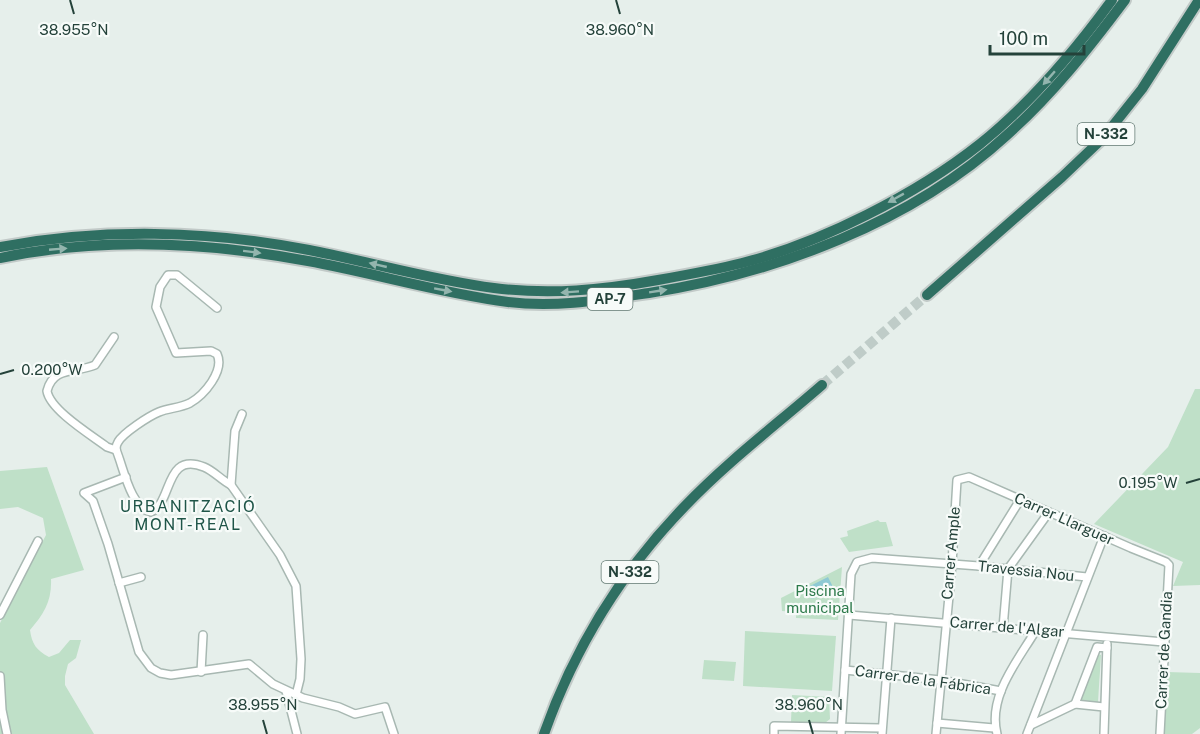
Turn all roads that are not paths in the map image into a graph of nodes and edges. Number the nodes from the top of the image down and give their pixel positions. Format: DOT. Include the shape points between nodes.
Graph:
graph roads {
  1 [pos="1112,0"];
  2 [pos="1125,0"];
  3 [pos="1197,0"];
  4 [pos="0,247"];
  5 [pos="0,258"];
  6 [pos="927,295"];
  7 [pos="217,308"];
  8 [pos="114,337"];
  9 [pos="822,385"];
  10 [pos="242,414"];
  11 [pos="116,450"];
  12 [pos="126,477"];
  13 [pos="957,480"];
  14 [pos="231,485"];
  15 [pos="1020,500"];
  16 [pos="1049,512"];
  17 [pos="1104,536"];
  18 [pos="39,541"];
  19 [pos="952,564"];
  20 [pos="1169,565"];
  21 [pos="979,566"];
  22 [pos="1008,569"];
  23 [pos="141,577"];
  24 [pos="1087,577"];
  25 [pos="119,583"];
  26 [pos="0,615"];
  27 [pos="849,615"];
  28 [pos="891,618"];
  29 [pos="945,622"];
  30 [pos="1003,628"];
  31 [pos="1033,630"];
  32 [pos="1067,633"];
  33 [pos="203,635"];
  34 [pos="1108,637"];
  35 [pos="1164,642"];
  36 [pos="1107,648"];
  37 [pos="845,670"];
  38 [pos="201,672"];
  39 [pos="886,674"];
  40 [pos="0,676"];
  41 [pos="940,680"];
  42 [pos="286,691"];
  43 [pos="1000,691"];
  44 [pos="296,695"];
  45 [pos="1075,704"];
  46 [pos="1104,707"];
  47 [pos="937,723"];
  48 [pos="1031,724"];
  49 [pos="774,730"];
  50 [pos="841,731"];
  51 [pos="882,731"];
  52 [pos="996,731"];
  53 [pos="8,734"];
  54 [pos="297,734"];
  55 [pos="394,734"];
  56 [pos="544,734"];
  57 [pos="936,734"];
  58 [pos="1027,734"];
  59 [pos="1104,734"];
  60 [pos="1160,734"];
  1 -- 4 [label="highway, AP-7, one-way" via="1043,85 1003,125 956,162 884,206 840,227 771,254 710,270 589,291 528,292 465,284 307,250 222,238 87,236"];
  5 -- 2 [label="highway, AP-7, one-way" via="67,248 181,245 263,254 446,291 547,304 580,303 724,279 834,241 895,212 956,175 1006,136 1055,88"];
  3 -- 6 [label="highway, N-332" via="1142,89 1103,138"];
  7 -- 11 [label="street" via="177,276 164,279 156,307 176,353 214,351 219,356 219,366 196,398 154,414 120,438"];
  8 -- 11 [label="street" via="95,365 60,373 47,391 51,402 64,414"];
  9 -- 56 [label="highway, N-332" via="711,481 653,541 591,631 571,667"];
  10 -- 14 [label="street" via="235,431"];
  11 -- 12 [label="street"];
  12 -- 14 [label="street" via="135,499 147,512 159,507 168,483 183,466 202,466"];
  12 -- 25 [label="street" via="84,493 93,501"];
  13 -- 15 [label="street, Carrer Llarguer" via="969,477"];
  13 -- 19 [label="street, Carrer Ample"];
  14 -- 44 [label="street" via="280,555 296,586 301,659"];
  15 -- 16 [label="street, Carrer Llarguer"];
  15 -- 21 [label="street"];
  16 -- 17 [label="street, Carrer Llarguer"];
  16 -- 22 [label="street"];
  17 -- 20 [label="street, Carrer Llarguer"];
  17 -- 24 [label="street"];
  18 -- 26 [label="street"];
  19 -- 21 [label="street, Travessia Nou"];
  19 -- 27 [label="street, Travessia Nou" via="872,558 857,562 851,574"];
  19 -- 29 [label="street, Carrer Ample"];
  20 -- 35 [label="street, Carrer de Gandia"];
  21 -- 22 [label="street, Travessia Nou"];
  22 -- 24 [label="street, Travessia Nou"];
  22 -- 30 [label="street"];
  23 -- 25 [label="street"];
  24 -- 32 [label="street"];
  25 -- 38 [label="street" via="136,645 146,663 164,674"];
  27 -- 28 [label="street, Carrer de l'Algar"];
  27 -- 37 [label="street"];
  28 -- 29 [label="street, Carrer de l'Algar"];
  28 -- 39 [label="street"];
  29 -- 30 [label="street, Carrer de l'Algar"];
  29 -- 41 [label="street, Carrer Ample"];
  30 -- 31 [label="street, Carrer de l'Algar"];
  31 -- 32 [label="street, Carrer de l'Algar"];
  31 -- 43 [label="street"];
  32 -- 34 [label="street, Carrer de l'Algar"];
  32 -- 48 [label="street"];
  33 -- 38 [label="street"];
  34 -- 35 [label="street, Carrer de l'Algar"];
  34 -- 36 [label="street"];
  35 -- 60 [label="street, Carrer de Gandia"];
  36 -- 45 [label="street" via="1097,647"];
  36 -- 46 [label="street"];
  37 -- 39 [label="street, Carrer de la Fábrica"];
  37 -- 50 [label="street"];
  38 -- 42 [label="street" via="249,664"];
  39 -- 41 [label="street, Carrer de la Fábrica"];
  39 -- 51 [label="street"];
  40 -- 53 [label="street"];
  41 -- 43 [label="street, Carrer de la Fábrica"];
  41 -- 47 [label="street, Carrer Ample"];
  42 -- 44 [label="street"];
  42 -- 54 [label="street"];
  43 -- 52 [label="street"];
  44 -- 55 [label="street" via="355,714 385,707"];
  45 -- 46 [label="street"];
  45 -- 48 [label="street"];
  46 -- 59 [label="street"];
  47 -- 52 [label="street"];
  47 -- 57 [label="street, Carrer Ample"];
  48 -- 58 [label="street"];
  49 -- 50 [label="street"];
  50 -- 51 [label="street"];
}
